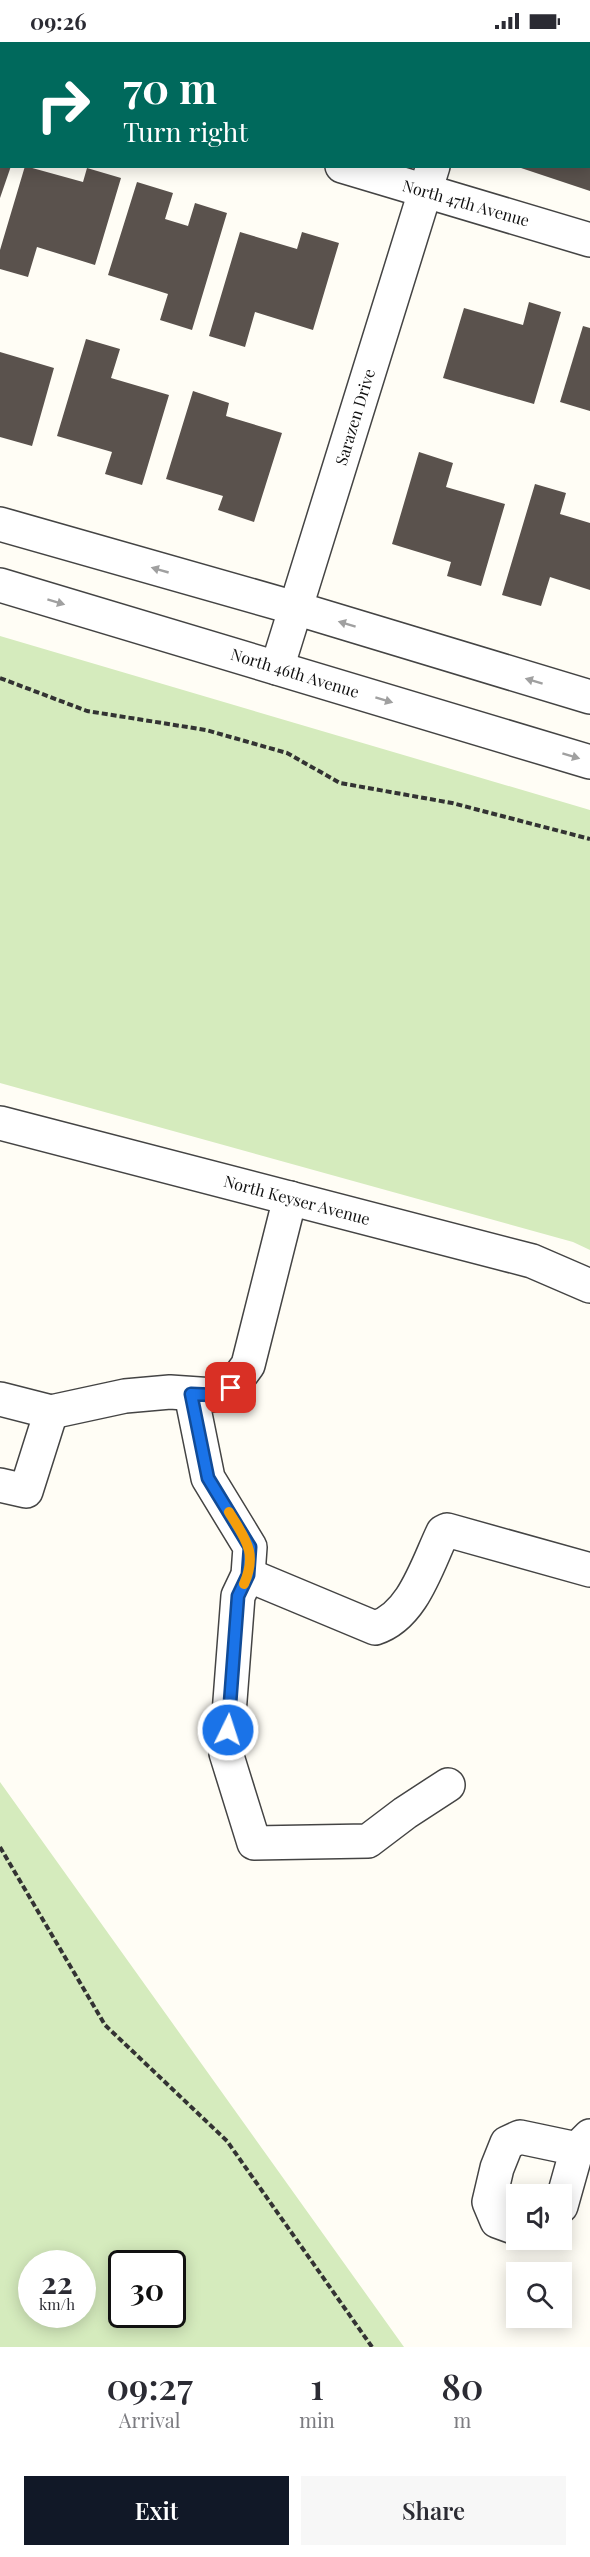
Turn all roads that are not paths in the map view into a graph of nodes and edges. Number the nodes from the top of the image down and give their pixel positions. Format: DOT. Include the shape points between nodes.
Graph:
graph roads {
  1 [pos="356,168"];
  2 [pos="430,179"];
  3 [pos="590,240"];
  4 [pos="0,524"];
  5 [pos="0,585"];
  6 [pos="295,608"];
  7 [pos="277,668"];
  8 [pos="590,697"];
  9 [pos="590,762"];
  10 [pos="0,1123"];
  11 [pos="290,1198"];
  12 [pos="590,1286"];
  13 [pos="191,1394"];
  14 [pos="0,1399"];
  15 [pos="51,1412"];
  16 [pos="0,1485"];
  17 [pos="590,1570"];
  18 [pos="248,1575"];
  19 [pos="448,1785"];
  20 [pos="584,2143"];
  21 [pos="569,2184"];
  22 [pos="506,2225"];
  1 -- 2 [label="street, North 47th Avenue"];
  2 -- 3 [label="street, North 47th Avenue"];
  2 -- 6 [label="street, Sarazen Drive"];
  6 -- 4 [label="street, one-way"];
  5 -- 7 [label="street, North 46th Avenue, one-way"];
  6 -- 7 [label="street, Sarazen Drive"];
  8 -- 6 [label="street, one-way"];
  7 -- 9 [label="street, North 46th Avenue, one-way"];
  10 -- 11 [label="street, North Keyser Avenue"];
  11 -- 12 [label="street, North Keyser Avenue" via="532,1261"];
  11 -- 13 [label="street" via="243,1375 231,1388 214,1395"];
  13 -- 15 [label="street" via="125,1396"];
  13 -- 18 [label="street" via="208,1478 250,1547"];
  14 -- 15 [label="street"];
  15 -- 16 [label="street" via="26,1491"];
  17 -- 18 [label="street" via="447,1530 442,1532 410,1600 387,1624 375,1628"];
  18 -- 19 [label="street" via="238,1596 226,1753 254,1843 368,1841"];
  20 -- 21 [label="street"];
  20 -- 22 [label="street" via="520,2137 507,2143 489,2202 497,2222"];
}
